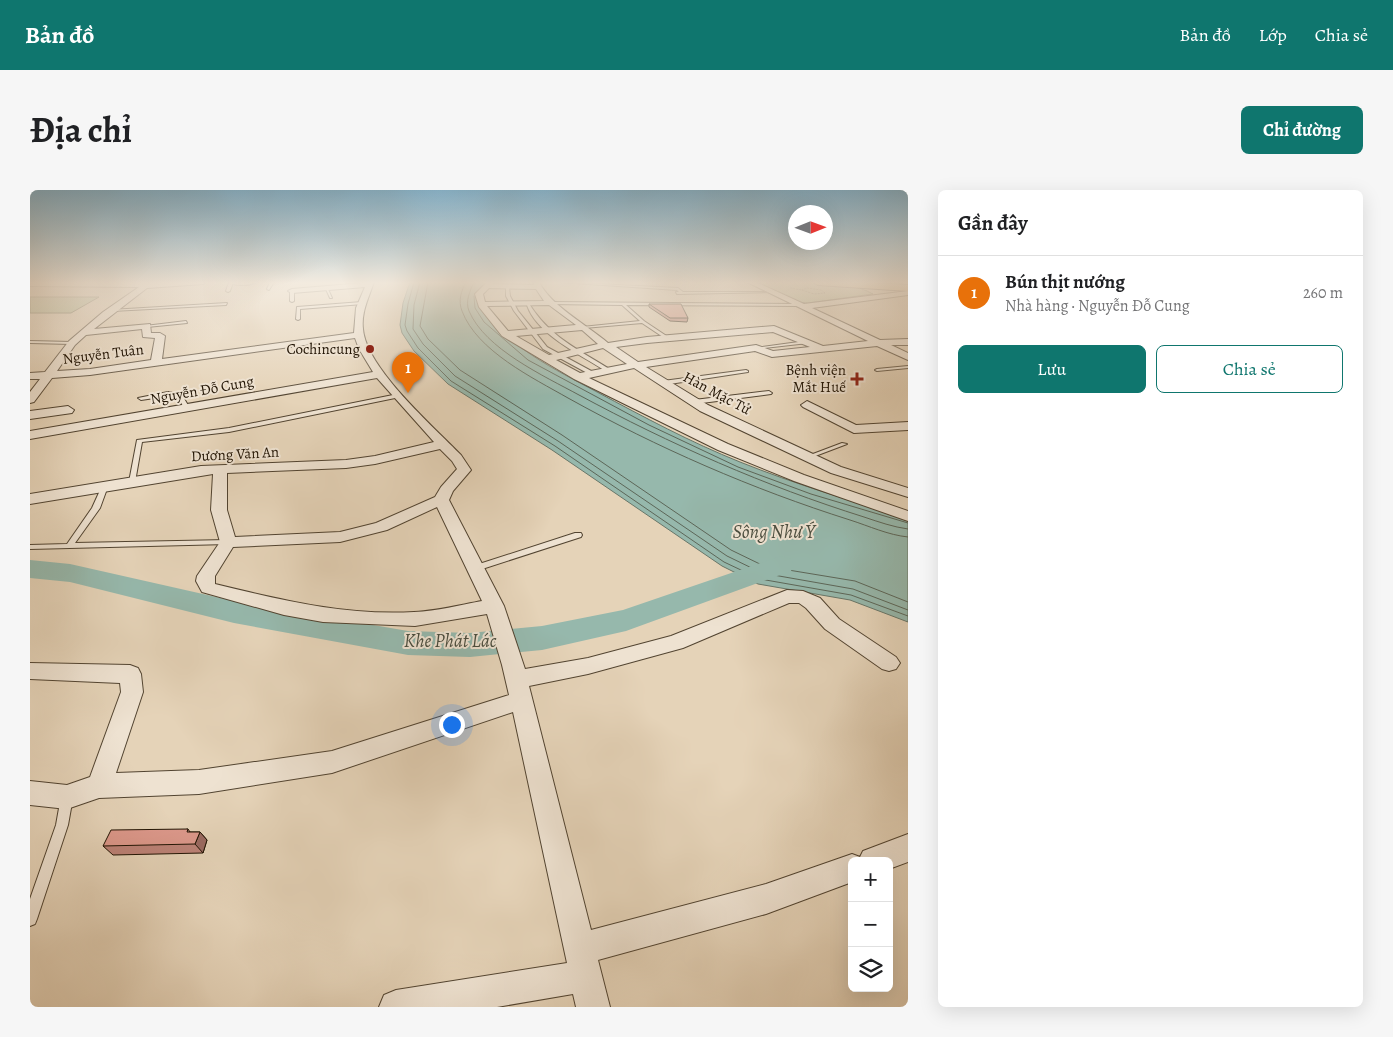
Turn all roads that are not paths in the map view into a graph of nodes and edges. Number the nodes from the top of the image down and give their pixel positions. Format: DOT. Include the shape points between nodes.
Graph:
graph roads {
  1 [pos="99,320"];
  2 [pos="360,320"];
  3 [pos="494,320"];
  4 [pos="524,320"];
  5 [pos="540,320"];
  6 [pos="575,320"];
  7 [pos="830,320"];
  8 [pos="186,322"];
  9 [pos="642,322"];
  10 [pos="147,326"];
  11 [pos="584,327"];
  12 [pos="547,330"];
  13 [pos="531,331"];
  14 [pos="83,333"];
  15 [pos="505,334"];
  16 [pos="358,335"];
  17 [pos="666,338"];
  18 [pos="30,342"];
  19 [pos="806,342"];
  20 [pos="908,342"];
  21 [pos="72,343"];
  22 [pos="878,343"];
  23 [pos="605,345"];
  24 [pos="756,348"];
  25 [pos="822,348"];
  26 [pos="746,350"];
  27 [pos="578,351"];
  28 [pos="560,355"];
  29 [pos="908,357"];
  30 [pos="546,358"];
  31 [pos="156,363"];
  32 [pos="772,363"];
  33 [pos="635,365"];
  34 [pos="908,368"];
  35 [pos="609,370"];
  36 [pos="877,370"];
  37 [pos="746,371"];
  38 [pos="379,374"];
  39 [pos="593,374"];
  40 [pos="30,376"];
  41 [pos="48,376"];
  42 [pos="578,377"];
  43 [pos="663,383"];
  44 [pos="769,393"];
  45 [pos="398,396"];
  46 [pos="141,398"];
  47 [pos="30,400"];
  48 [pos="694,402"];
  49 [pos="808,406"];
  50 [pos="186,408"];
  51 [pos="68,410"];
  52 [pos="30,415"];
  53 [pos="908,426"];
  54 [pos="30,435"];
  55 [pos="442,444"];
  56 [pos="844,444"];
  57 [pos="808,457"];
  58 [pos="220,468"];
  59 [pos="132,482"];
  60 [pos="104,486"];
  61 [pos="908,493"];
  62 [pos="30,499"];
  63 [pos="441,500"];
  64 [pos="908,516"];
  65 [pos="578,535"];
  66 [pos="228,542"];
  67 [pos="69,546"];
  68 [pos="30,547"];
  69 [pos="476,568"];
  70 [pos="494,606"];
  71 [pos="502,628"];
  72 [pos="889,663"];
  73 [pos="30,671"];
  74 [pos="518,681"];
  75 [pos="99,786"];
  76 [pos="30,793"];
  77 [pos="67,797"];
  78 [pos="908,848"];
  79 [pos="884,857"];
  80 [pos="848,869"];
  81 [pos="30,919"];
  82 [pos="583,963"];
  83 [pos="396,1007"];
  84 [pos="593,1007"];
  1 -- 14 [label="street"];
  2 -- 16 [label="street"];
  3 -- 15 [label="street"];
  4 -- 13 [label="lane"];
  5 -- 12 [label="lane"];
  6 -- 11 [label="street, Hàn Mặc Tử"];
  7 -- 22 [label="street"];
  8 -- 10 [label="lane"];
  9 -- 11 [label="lane"];
  9 -- 17 [label="lane"];
  10 -- 14 [label="street"];
  10 -- 31 [label="street" via="146,335 160,336"];
  11 -- 12 [label="street"];
  11 -- 23 [label="street, Hàn Mặc Tử"];
  12 -- 13 [label="street"];
  12 -- 27 [label="lane"];
  13 -- 15 [label="street"];
  13 -- 28 [label="lane" via="545,348"];
  14 -- 21 [label="street"];
  15 -- 30 [label="street"];
  16 -- 31 [label="street, Nguyễn Tuân"];
  16 -- 38 [label="street"];
  17 -- 19 [label="street" via="774,329"];
  17 -- 23 [label="street"];
  18 -- 21 [label="lane"];
  19 -- 24 [label="lane"];
  19 -- 25 [label="street"];
  20 -- 22 [label="street"];
  21 -- 41 [label="street"];
  22 -- 25 [label="street"];
  22 -- 29 [label="street"];
  23 -- 27 [label="street"];
  23 -- 33 [label="street, Hàn Mặc Tử"];
  24 -- 25 [label="street" via="772,354"];
  24 -- 26 [label="street"];
  26 -- 32 [label="street"];
  26 -- 33 [label="street"];
  27 -- 28 [label="street"];
  27 -- 35 [label="lane"];
  28 -- 30 [label="street"];
  28 -- 39 [label="lane"];
  30 -- 42 [label="street"];
  31 -- 41 [label="street, Nguyễn Tuân"];
  33 -- 35 [label="street"];
  33 -- 43 [label="street, Hàn Mặc Tử"];
  34 -- 36 [label="lane"];
  35 -- 39 [label="street"];
  37 -- 43 [label="lane"];
  38 -- 45 [label="street"];
  38 -- 50 [label="street, Nguyễn Đỗ Cung"];
  39 -- 42 [label="street"];
  40 -- 41 [label="street, Nguyễn Tuân"];
  41 -- 47 [label="street"];
  42 -- 64 [label="street" via="723,447"];
  43 -- 48 [label="street, Hàn Mặc Tử"];
  44 -- 48 [label="lane"];
  45 -- 55 [label="street"];
  45 -- 59 [label="lane" via="229,430 139,441"];
  46 -- 50 [label="lane" via="174,394 180,396"];
  48 -- 57 [label="street, Hàn Mặc Tử"];
  49 -- 53 [label="street" via="854,429"];
  50 -- 54 [label="street, Nguyễn Đỗ Cung"];
  51 -- 52 [label="street"];
  55 -- 58 [label="street, Dương Văn An" via="346,464"];
  55 -- 63 [label="street" via="460,460 464,470"];
  56 -- 57 [label="lane"];
  57 -- 61 [label="street, Hàn Mặc Tử" via="836,470"];
  58 -- 59 [label="street, Dương Văn An"];
  58 -- 66 [label="street" via="219,510"];
  59 -- 60 [label="street, Dương Văn An"];
  60 -- 62 [label="street, Dương Văn An"];
  60 -- 67 [label="lane" via="96,508"];
  63 -- 66 [label="street" via="380,527 340,537"];
  63 -- 69 [label="street"];
  65 -- 69 [label="lane"];
  66 -- 67 [label="lane"];
  66 -- 70 [label="street" via="206,576 208,588 284,608 361,618 415,618"];
  67 -- 68 [label="lane"];
  69 -- 70 [label="street"];
  70 -- 71 [label="street"];
  71 -- 74 [label="street"];
  72 -- 74 [label="street" via="832,624 813,603 803,597 787,596 676,643"];
  73 -- 75 [label="street" via="130,674 132,692"];
  74 -- 75 [label="street" via="332,762 200,782"];
  74 -- 82 [label="street"];
  75 -- 77 [label="street"];
  76 -- 77 [label="street"];
  77 -- 81 [label="lane" via="62,825"];
  78 -- 79 [label="street"];
  80 -- 82 [label="street"];
  82 -- 83 [label="street"];
  82 -- 84 [label="street"];
}
